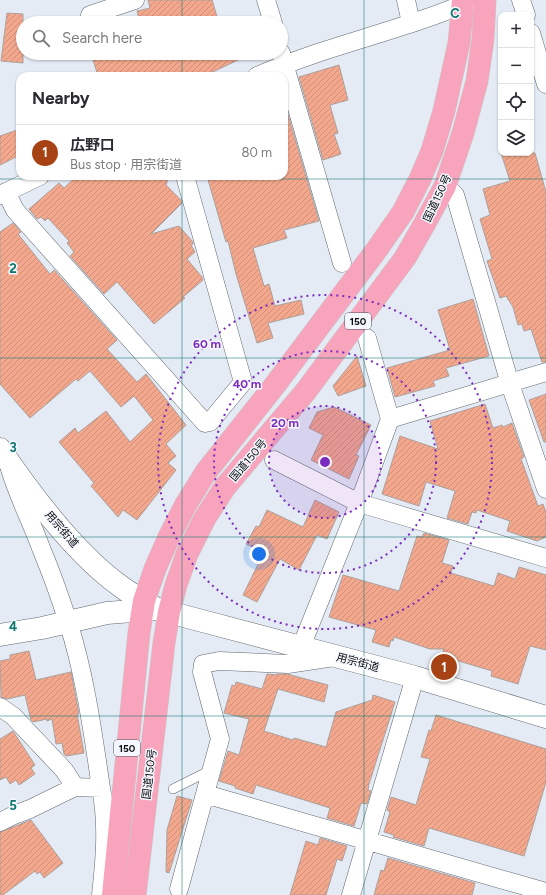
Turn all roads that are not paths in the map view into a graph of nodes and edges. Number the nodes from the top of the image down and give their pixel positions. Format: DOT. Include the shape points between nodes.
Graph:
graph roads {
  1 [pos="134,0"];
  2 [pos="266,0"];
  3 [pos="406,0"];
  4 [pos="485,0"];
  5 [pos="522,0"];
  6 [pos="466,2"];
  7 [pos="525,12"];
  8 [pos="90,15"];
  9 [pos="270,16"];
  10 [pos="412,23"];
  11 [pos="534,43"];
  12 [pos="288,57"];
  13 [pos="280,60"];
  14 [pos="284,60"];
  15 [pos="263,72"];
  16 [pos="287,72"];
  17 [pos="288,75"];
  18 [pos="546,84"];
  19 [pos="32,180"];
  20 [pos="186,180"];
  21 [pos="445,186"];
  22 [pos="3,194"];
  23 [pos="342,263"];
  24 [pos="367,338"];
  25 [pos="546,372"];
  26 [pos="510,384"];
  27 [pos="390,419"];
  28 [pos="4,455"];
  29 [pos="274,460"];
  30 [pos="546,489"];
  31 [pos="359,503"];
  32 [pos="546,558"];
  33 [pos="153,608"];
  34 [pos="68,622"];
  35 [pos="0,635"];
  36 [pos="301,647"];
  37 [pos="336,656"];
  38 [pos="415,677"];
  39 [pos="0,708"];
  40 [pos="546,717"];
  41 [pos="211,770"];
  42 [pos="75,787"];
  43 [pos="101,788"];
  44 [pos="173,789"];
  45 [pos="204,794"];
  46 [pos="0,822"];
  47 [pos="367,840"];
  48 [pos="544,888"];
  49 [pos="179,889"];
  50 [pos="101,895"];
  51 [pos="113,895"];
  52 [pos="135,895"];
  53 [pos="351,895"];
  1 -- 8 [label="street"];
  2 -- 9 [label="street"];
  3 -- 10 [label="street"];
  4 -- 21 [label="highway, 国道150号 / 150" via="477,81"];
  5 -- 7 [label="street"];
  6 -- 10 [label="street"];
  6 -- 33 [label="highway, 国道150号 / 150" via="444,111 432,151 403,212 206,472 186,504 155,569"];
  10 -- 12 [label="street"];
  11 -- 18 [label="street"];
  13 -- 15 [label="street"];
  14 -- 16 [label="street"];
  17 -- 23 [label="street"];
  19 -- 22 [label="street"];
  20 -- 22 [label="street" via="243,382 210,422 204,423"];
  21 -- 26 [label="street" via="455,195"];
  21 -- 33 [label="highway, 国道150号 / 150" via="405,258 306,391 225,487 205,518 187,554 176,585"];
  24 -- 27 [label="street"];
  25 -- 26 [label="street"];
  26 -- 27 [label="street"];
  26 -- 30 [label="street"];
  27 -- 31 [label="street"];
  28 -- 33 [label="street, 用宗街道" via="68,538 122,588"];
  28 -- 34 [label="street"];
  29 -- 31 [label="street"];
  31 -- 32 [label="street"];
  31 -- 36 [label="street"];
  33 -- 34 [label="street" via="107,613"];
  33 -- 36 [label="street, 用宗街道"];
  33 -- 51 [label="highway, 国道150号 / 150" via="139,633"];
  33 -- 52 [label="highway, 国道150号 / 150" via="164,643"];
  34 -- 35 [label="street"];
  34 -- 43 [label="street" via="81,676"];
  36 -- 37 [label="street, 用宗街道"];
  37 -- 38 [label="street, 用宗街道"];
  37 -- 41 [label="street" via="288,664 219,661 203,664 202,672 220,739"];
  38 -- 40 [label="street, 用宗街道"];
  38 -- 47 [label="street"];
  39 -- 42 [label="street" via="13,716 64,770"];
  41 -- 44 [label="lane"];
  41 -- 45 [label="street"];
  42 -- 43 [label="street"];
  42 -- 46 [label="street"];
  43 -- 50 [label="street" via="106,829"];
  45 -- 47 [label="street"];
  45 -- 49 [label="street"];
  47 -- 48 [label="street"];
  47 -- 53 [label="street"];
}
